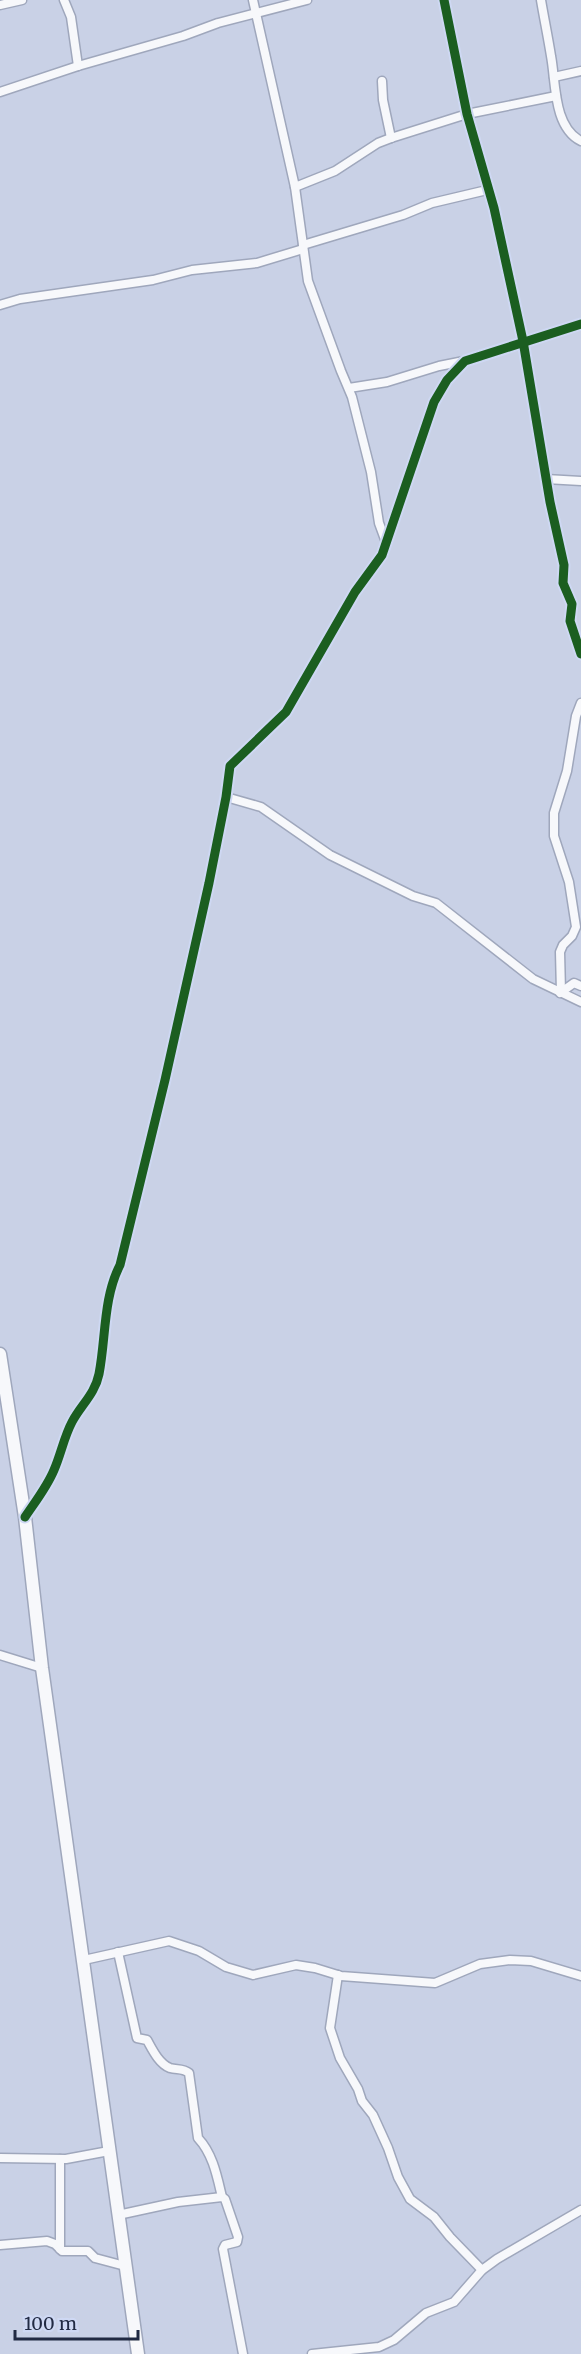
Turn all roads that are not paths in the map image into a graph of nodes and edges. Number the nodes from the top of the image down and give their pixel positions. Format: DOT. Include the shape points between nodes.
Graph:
graph roads {
  1 [pos="22,0"];
  2 [pos="64,0"];
  3 [pos="253,0"];
  4 [pos="307,0"];
  5 [pos="444,0"];
  6 [pos="540,0"];
  7 [pos="0,5"];
  8 [pos="256,14"];
  9 [pos="78,66"];
  10 [pos="581,71"];
  11 [pos="554,77"];
  12 [pos="382,81"];
  13 [pos="0,92"];
  14 [pos="556,96"];
  15 [pos="468,114"];
  16 [pos="391,138"];
  17 [pos="581,141"];
  18 [pos="295,188"];
  19 [pos="487,190"];
  20 [pos="303,247"];
  21 [pos="0,305"];
  22 [pos="581,324"];
  23 [pos="523,341"];
  24 [pos="465,361"];
  25 [pos="349,388"];
  26 [pos="546,479"];
  27 [pos="581,481"];
  28 [pos="386,542"];
  29 [pos="581,654"];
  30 [pos="581,703"];
  31 [pos="226,797"];
  32 [pos="581,986"];
  33 [pos="560,993"];
  34 [pos="581,1002"];
  35 [pos="0,1354"];
  36 [pos="25,1517"];
  37 [pos="0,1655"];
  38 [pos="42,1668"];
  39 [pos="118,1952"];
  40 [pos="84,1960"];
  41 [pos="338,1975"];
  42 [pos="581,1976"];
  43 [pos="109,2151"];
  44 [pos="0,2158"];
  45 [pos="60,2159"];
  46 [pos="222,2197"];
  47 [pos="581,2210"];
  48 [pos="118,2215"];
  49 [pos="0,2245"];
  50 [pos="60,2250"];
  51 [pos="125,2266"];
  52 [pos="482,2270"];
  53 [pos="138,2354"];
  54 [pos="243,2354"];
  55 [pos="312,2354"];
  1 -- 7 [label="street"];
  2 -- 9 [label="street" via="71,17"];
  3 -- 8 [label="street"];
  4 -- 8 [label="street"];
  5 -- 15 [label="street"];
  6 -- 11 [label="street"];
  8 -- 9 [label="street"];
  8 -- 18 [label="street"];
  9 -- 13 [label="street"];
  10 -- 11 [label="street"];
  11 -- 14 [label="street"];
  12 -- 16 [label="street"];
  14 -- 15 [label="street"];
  14 -- 17 [label="street" via="564,124"];
  15 -- 16 [label="street"];
  15 -- 19 [label="street"];
  16 -- 18 [label="street" via="335,171"];
  18 -- 20 [label="street"];
  19 -- 20 [label="street" via="432,203"];
  19 -- 23 [label="street"];
  20 -- 21 [label="street" via="257,263 192,270"];
  20 -- 25 [label="street" via="308,281"];
  22 -- 23 [label="street"];
  23 -- 24 [label="street"];
  23 -- 26 [label="street"];
  24 -- 25 [label="street"];
  24 -- 28 [label="street" via="434,402"];
  25 -- 28 [label="street"];
  26 -- 27 [label="street"];
  26 -- 29 [label="street" via="564,565 563,583 572,604 570,621"];
  28 -- 31 [label="street" via="382,555 359,585 289,708 230,766"];
  30 -- 33 [label="street" via="554,813 555,836 569,882 576,927 560,952"];
  31 -- 33 [label="street" via="261,807 330,855 413,896 439,904 522,972"];
  31 -- 36 [label="street" via="165,1080 109,1300 99,1376 90,1398 72,1422 54,1470"];
  32 -- 33 [label="street" via="574,983"];
  33 -- 34 [label="street"];
  35 -- 36 [label="main road"];
  36 -- 38 [label="main road"];
  37 -- 38 [label="street"];
  38 -- 40 [label="main road"];
  39 -- 40 [label="street"];
  39 -- 41 [label="street" via="169,1941 187,1945 226,1967 248,1974 296,1965"];
  39 -- 46 [label="street" via="137,2038 147,2040 167,2067 189,2073 198,2138 213,2162"];
  40 -- 43 [label="main road"];
  41 -- 42 [label="street" via="435,1983 480,1964 510,1960 531,1961"];
  41 -- 52 [label="street" via="330,2028 336,2050 373,2115 410,2199 434,2217"];
  43 -- 45 [label="street"];
  43 -- 48 [label="main road"];
  44 -- 45 [label="street"];
  45 -- 50 [label="street"];
  46 -- 48 [label="street"];
  46 -- 54 [label="street" via="238,2237 237,2242 223,2249"];
  47 -- 52 [label="street"];
  48 -- 51 [label="main road"];
  49 -- 50 [label="street" via="47,2241"];
  50 -- 51 [label="street" via="88,2251 95,2258"];
  51 -- 53 [label="main road"];
  52 -- 55 [label="street" via="454,2302 426,2313 386,2345"];
}
